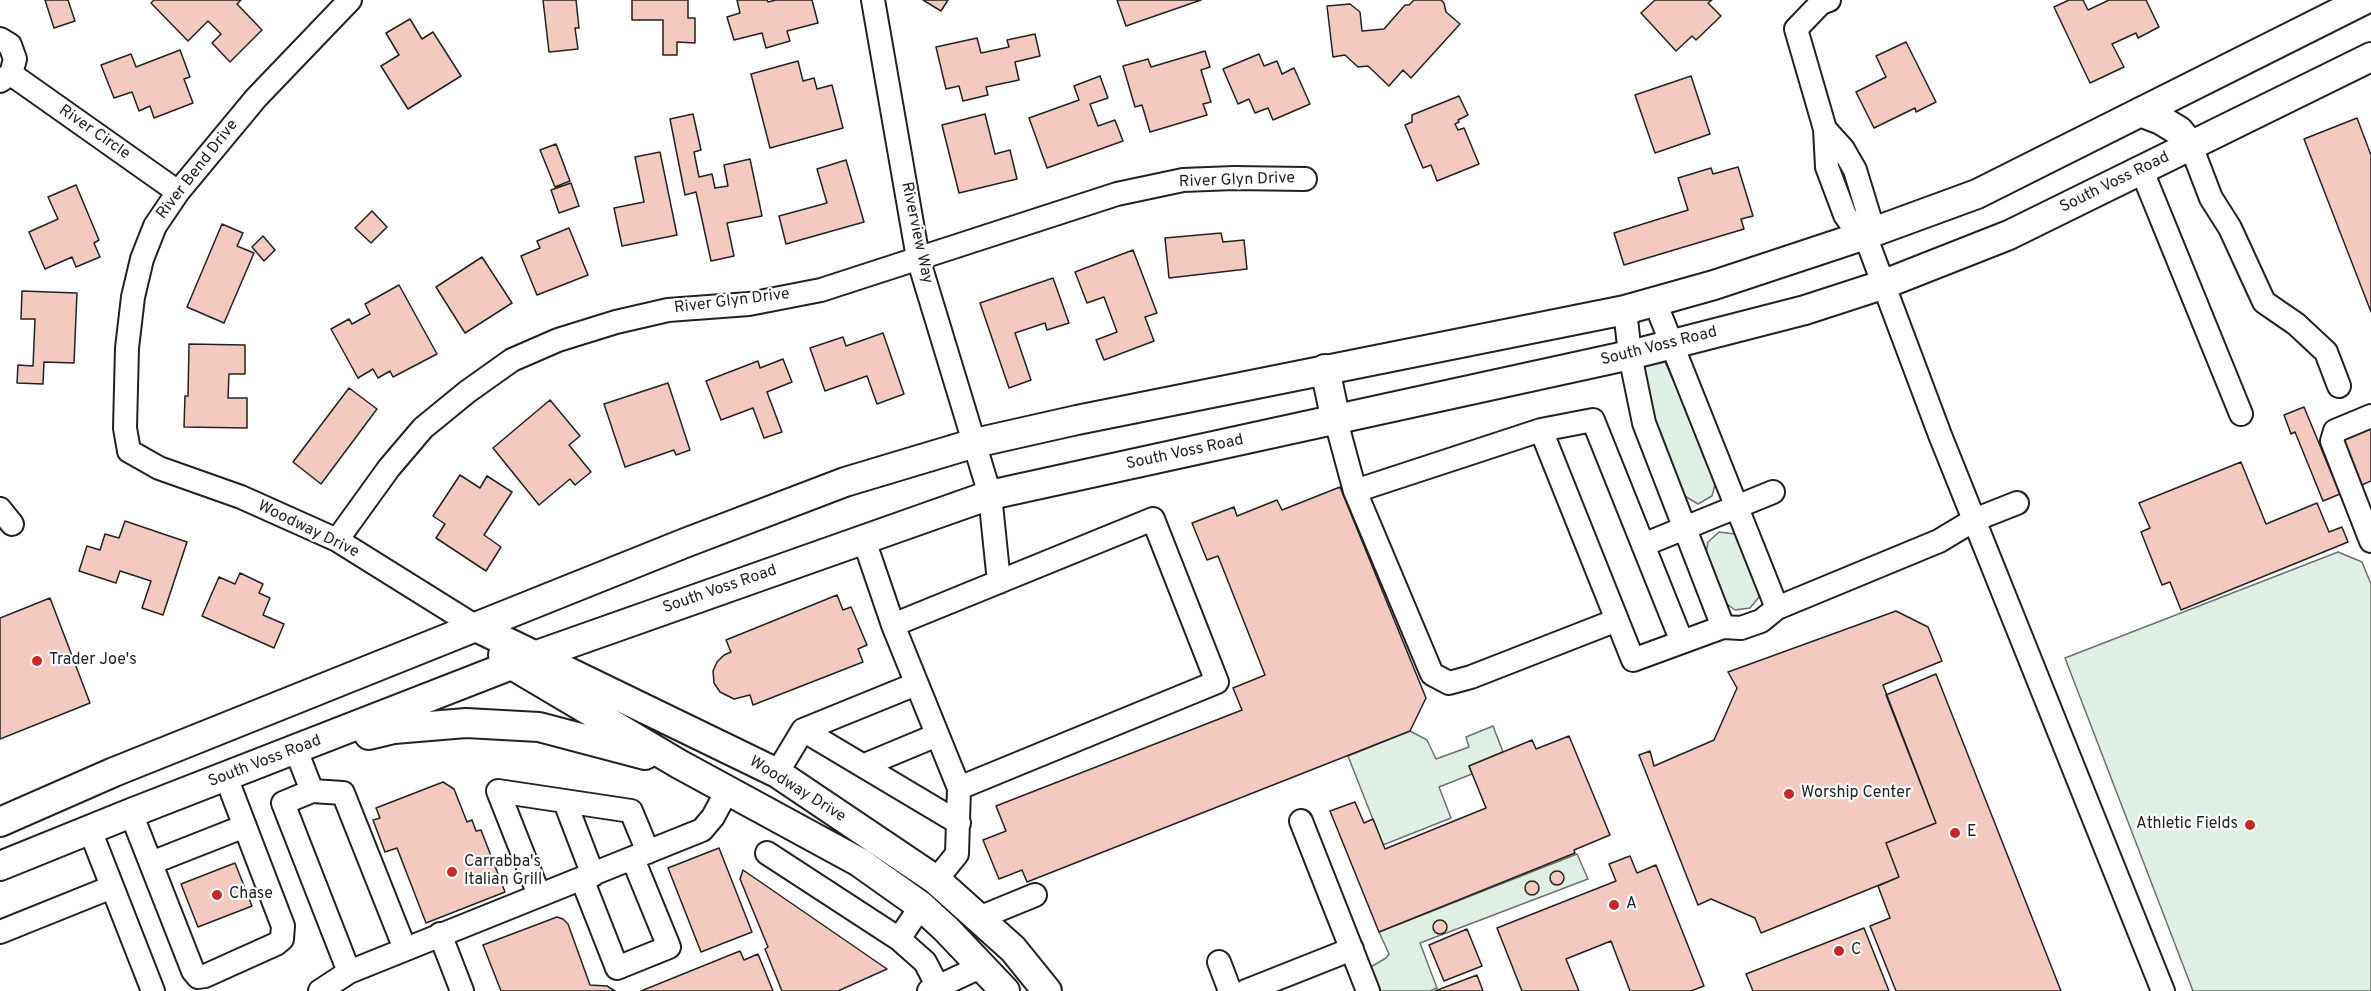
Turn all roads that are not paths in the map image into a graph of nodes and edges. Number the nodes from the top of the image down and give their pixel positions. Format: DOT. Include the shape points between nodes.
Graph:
graph roads {
  1 [pos="350,0"];
  2 [pos="873,0"];
  3 [pos="1829,0"];
  4 [pos="2364,0"];
  5 [pos="0,39"];
  6 [pos="2371,57"];
  7 [pos="5,77"];
  8 [pos="2140,112"];
  9 [pos="2191,146"];
  10 [pos="2142,171"];
  11 [pos="1305,179"];
  12 [pos="178,192"];
  13 [pos="1865,235"];
  14 [pos="918,258"];
  15 [pos="1882,285"];
  16 [pos="1655,302"];
  17 [pos="1625,310"];
  18 [pos="1670,345"];
  19 [pos="1630,355"];
  20 [pos="1325,369"];
  21 [pos="2339,386"];
  22 [pos="2241,414"];
  23 [pos="2371,416"];
  24 [pos="1336,421"];
  25 [pos="1540,430"];
  26 [pos="975,443"];
  27 [pos="129,451"];
  28 [pos="1355,491"];
  29 [pos="1773,492"];
  30 [pos="990,495"];
  31 [pos="2017,503"];
  32 [pos="1736,506"];
  33 [pos="1974,520"];
  34 [pos="1685,527"];
  35 [pos="337,540"];
  36 [pos="864,540"];
  37 [pos="2371,541"];
  38 [pos="1643,545"];
  39 [pos="999,582"];
  40 [pos="1777,608"];
  41 [pos="1617,620"];
  42 [pos="893,625"];
  43 [pos="1723,627"];
  44 [pos="478,628"];
  45 [pos="1682,642"];
  46 [pos="525,660"];
  47 [pos="916,684"];
  48 [pos="803,730"];
  49 [pos="937,735"];
  50 [pos="297,750"];
  51 [pos="679,764"];
  52 [pos="865,765"];
  53 [pos="114,772"];
  54 [pos="777,773"];
  55 [pos="226,777"];
  56 [pos="959,788"];
  57 [pos="728,789"];
  58 [pos="312,791"];
  59 [pos="565,802"];
  60 [pos="131,813"];
  61 [pos="1301,821"];
  62 [pos="0,822"];
  63 [pos="959,823"];
  64 [pos="245,826"];
  65 [pos="90,830"];
  66 [pos="766,853"];
  67 [pos="640,856"];
  68 [pos="151,863"];
  69 [pos="0,866"];
  70 [pos="588,877"];
  71 [pos="936,880"];
  72 [pos="112,887"];
  73 [pos="539,895"];
  74 [pos="1035,895"];
  75 [pos="921,906"];
  76 [pos="979,918"];
  77 [pos="0,932"];
  78 [pos="440,934"];
  79 [pos="899,939"];
  80 [pos="405,949"];
  81 [pos="1352,950"];
  82 [pos="1219,962"];
  83 [pos="982,966"];
  84 [pos="349,972"];
  85 [pos="933,989"];
  86 [pos="153,991"];
  87 [pos="320,991"];
  88 [pos="462,991"];
  89 [pos="1005,991"];
  90 [pos="1047,991"];
  91 [pos="1230,991"];
  92 [pos="1246,991"];
  93 [pos="1368,991"];
  94 [pos="2163,991"];
  1 -- 12 [label="street, River Bend Drive" via="256,98"];
  2 -- 14 [label="street, Riverview Way"];
  3 -- 13 [label="street" via="1821,3 1796,29 1825,129 1827,167 1845,215"];
  4 -- 8 [label="main road"];
  5 -- 7 [label="street, River Circle" via="14,52 14,67"];
  6 -- 9 [label="main road, South Voss Road"];
  7 -- 12 [label="street, River Circle"];
  8 -- 9 [label="main road" via="2179,131"];
  8 -- 13 [label="main road" via="1977,194"];
  9 -- 10 [label="main road, South Voss Road"];
  9 -- 21 [label="street" via="2211,198 2230,228 2264,302 2326,352"];
  10 -- 15 [label="main road, South Voss Road" via="2009,235"];
  10 -- 22 [label="street"];
  11 -- 14 [label="street, River Glyn Drive" via="1183,180 1117,194"];
  12 -- 27 [label="street, River Bend Drive" via="154,226 133,297 125,381"];
  13 -- 15 [label="street"];
  13 -- 16 [label="main road"];
  14 -- 26 [label="street, Riverview Way"];
  14 -- 35 [label="street, River Glyn Drive" via="821,290 749,304 668,310 616,322 512,360 423,428"];
  15 -- 18 [label="main road, South Voss Road"];
  15 -- 33 [label="street"];
  16 -- 17 [label="main road"];
  16 -- 18 [label="street"];
  17 -- 19 [label="street"];
  17 -- 20 [label="main road"];
  18 -- 19 [label="main road, South Voss Road"];
  18 -- 32 [label="street" via="1693,393"];
  19 -- 24 [label="main road, South Voss Road"];
  19 -- 34 [label="street" via="1644,423"];
  20 -- 24 [label="main road"];
  20 -- 26 [label="main road"];
  23 -- 37 [label="street" via="2335,431 2332,441"];
  24 -- 28 [label="street"];
  24 -- 30 [label="main road, South Voss Road"];
  25 -- 28 [label="street"];
  25 -- 38 [label="street" via="1593,420"];
  25 -- 41 [label="street"];
  26 -- 30 [label="street, Riverview Way"];
  26 -- 44 [label="main road" via="845,482"];
  27 -- 35 [label="street, Woodway Drive" via="159,468 241,497"];
  28 -- 41 [label="street" via="1432,674 1449,683"];
  29 -- 32 [label="street"];
  30 -- 36 [label="main road, South Voss Road"];
  30 -- 39 [label="street, Riverview Way"];
  31 -- 33 [label="street"];
  32 -- 34 [label="street"];
  32 -- 40 [label="street"];
  33 -- 40 [label="street" via="1939,541"];
  33 -- 94 [label="street"];
  34 -- 38 [label="street"];
  34 -- 43 [label="street"];
  35 -- 44 [label="street, Woodway Drive"];
  36 -- 42 [label="street"];
  36 -- 46 [label="main road, South Voss Road"];
  38 -- 45 [label="street"];
  39 -- 42 [label="street"];
  39 -- 56 [label="street" via="1153,519 1217,682"];
  40 -- 43 [label="street" via="1761,621 1741,628"];
  41 -- 45 [label="street" via="1633,660"];
  42 -- 47 [label="street"];
  43 -- 45 [label="street"];
  44 -- 46 [label="main road, Woodway Drive"];
  44 -- 53 [label="main road"];
  46 -- 50 [label="main road, South Voss Road"];
  46 -- 51 [label="main road, Woodway Drive"];
  46 -- 54 [label="main road, Woodway Drive"];
  47 -- 48 [label="street"];
  47 -- 49 [label="street"];
  48 -- 52 [label="street"];
  48 -- 54 [label="street"];
  49 -- 52 [label="street"];
  49 -- 56 [label="street"];
  50 -- 51 [label="main road" via="394,729 466,723 539,727"];
  50 -- 55 [label="main road, South Voss Road"];
  50 -- 58 [label="street"];
  51 -- 57 [label="main road, Woodway Drive"];
  52 -- 63 [label="street"];
  53 -- 60 [label="main road"];
  53 -- 62 [label="main road"];
  54 -- 71 [label="main road, Woodway Drive"];
  55 -- 60 [label="main road, South Voss Road"];
  55 -- 64 [label="street"];
  56 -- 63 [label="street"];
  57 -- 67 [label="street" via="702,830"];
  57 -- 75 [label="main road, Woodway Drive" via="859,862"];
  58 -- 80 [label="street" via="343,793"];
  58 -- 84 [label="street" via="283,803"];
  59 -- 67 [label="street" via="631,811"];
  59 -- 70 [label="street"];
  59 -- 73 [label="street" via="498,791"];
  60 -- 65 [label="main road, South Voss Road"];
  60 -- 68 [label="street"];
  61 -- 81 [label="street"];
  63 -- 71 [label="street" via="957,854"];
  64 -- 68 [label="street"];
  64 -- 68 [label="street" via="283,926 282,939 205,976 198,977 193,971"];
  65 -- 69 [label="main road, South Voss Road"];
  65 -- 72 [label="street"];
  66 -- 79 [label="street"];
  67 -- 70 [label="street"];
  67 -- 70 [label="street" via="669,947 617,968"];
  70 -- 73 [label="street"];
  71 -- 75 [label="main road"];
  71 -- 76 [label="main road, Woodway Drive"];
  72 -- 77 [label="street"];
  72 -- 86 [label="street"];
  73 -- 78 [label="street"];
  74 -- 76 [label="street"];
  75 -- 79 [label="street"];
  75 -- 83 [label="main road, Woodway Drive"];
  76 -- 90 [label="main road, Woodway Drive" via="1013,949"];
  78 -- 80 [label="street"];
  78 -- 88 [label="street"];
  79 -- 85 [label="street" via="925,962"];
  80 -- 84 [label="street"];
  81 -- 92 [label="street"];
  81 -- 93 [label="street"];
  82 -- 91 [label="street"];
  83 -- 85 [label="street"];
  83 -- 89 [label="main road, Woodway Drive"];
  84 -- 87 [label="street"];
}
